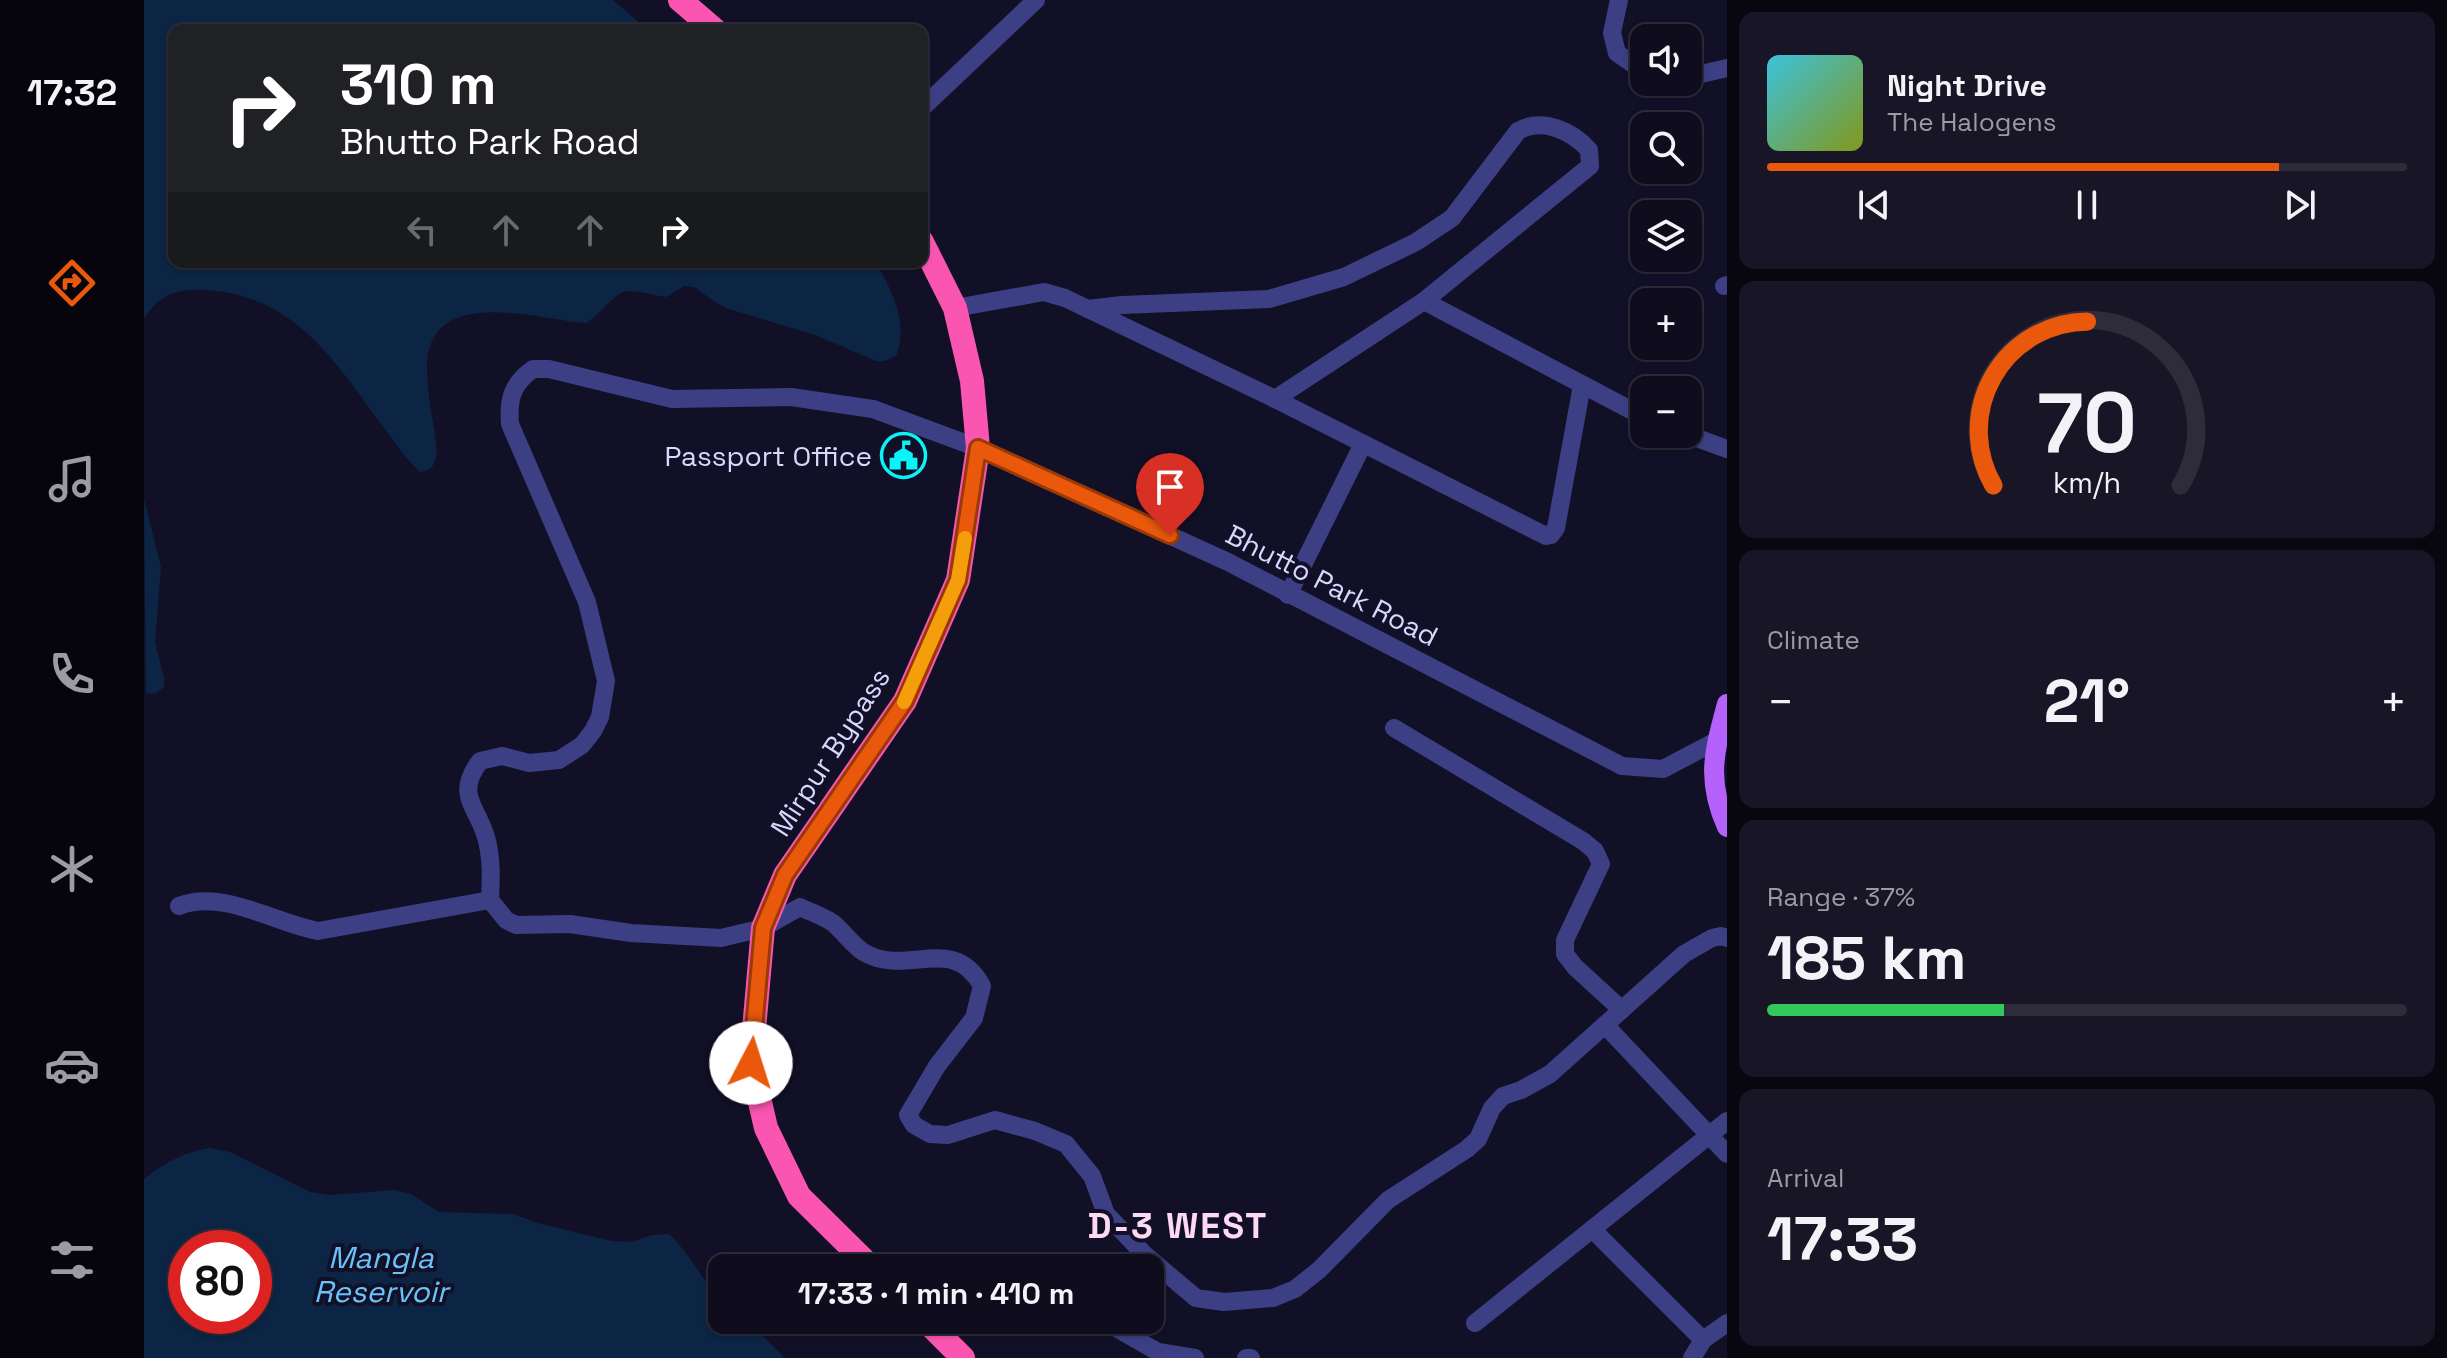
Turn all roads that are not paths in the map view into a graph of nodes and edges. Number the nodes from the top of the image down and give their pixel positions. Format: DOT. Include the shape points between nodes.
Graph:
graph roads {
  1 [pos="680,0"];
  2 [pos="1036,0"];
  3 [pos="1619,0"];
  4 [pos="708,24"];
  5 [pos="1630,62"];
  6 [pos="1727,68"];
  7 [pos="1702,74"];
  8 [pos="928,102"];
  9 [pos="928,254"];
  10 [pos="1424,301"];
  11 [pos="955,308"];
  12 [pos="1088,309"];
  13 [pos="1582,385"];
  14 [pos="1275,399"];
  15 [pos="1630,410"];
  16 [pos="1702,440"];
  17 [pos="1363,444"];
  18 [pos="978,448"];
  19 [pos="1727,449"];
  20 [pos="1288,595"];
  21 [pos="1727,704"];
  22 [pos="1394,728"];
  23 [pos="1718,740"];
  24 [pos="1727,827"];
  25 [pos="490,900"];
  26 [pos="179,906"];
  27 [pos="763,928"];
  28 [pos="1727,938"];
  29 [pos="1622,1010"];
  30 [pos="1605,1025"];
  31 [pos="1727,1121"];
  32 [pos="1709,1135"];
  33 [pos="1727,1154"];
  34 [pos="1592,1229"];
  35 [pos="858,1254"];
  36 [pos="1475,1323"];
  37 [pos="1727,1323"];
  38 [pos="939,1334"];
  39 [pos="1127,1334"];
  40 [pos="1703,1340"];
  41 [pos="963,1358"];
  42 [pos="1195,1358"];
  43 [pos="1692,1358"];
  1 -- 4 [label="highway"];
  2 -- 8 [label="street"];
  3 -- 5 [label="street" via="1612,33 1617,53"];
  6 -- 7 [label="street"];
  9 -- 11 [label="highway, Mirpur Bypass"];
  10 -- 12 [label="street" via="1590,166 1589,150 1552,127 1528,125 1452,218 1344,277 1269,299"];
  10 -- 13 [label="street"];
  10 -- 14 [label="street"];
  11 -- 12 [label="street" via="1044,292"];
  11 -- 18 [label="highway, Mirpur Bypass" via="972,381"];
  12 -- 14 [label="street"];
  13 -- 15 [label="street"];
  13 -- 17 [label="street" via="1551,535 1529,530"];
  14 -- 17 [label="street"];
  16 -- 19 [label="street"];
  17 -- 20 [label="street"];
  18 -- 20 [label="street, Bhutto Park Road" via="1228,562"];
  18 -- 25 [label="street, Bhutto Park Road" via="873,409 791,397 672,399 549,369 533,369 523,376 509,401 510,424 587,602 606,681 600,717 582,745 559,760 529,763 502,756 480,761 471,773 467,798 485,836 492,870"];
  18 -- 27 [label="highway, Mirpur Bypass" via="958,580 905,701 785,875"];
  20 -- 23 [label="street, Bhutto Park Road" via="1622,766 1663,769"];
  21 -- 23 [label="main road"];
  22 -- 29 [label="street" via="1595,851 1601,864 1565,940 1565,954"];
  23 -- 24 [label="main road" via="1715,800"];
  25 -- 26 [label="street" via="318,931 229,905 194,900"];
  25 -- 27 [label="street" via="506,920 527,927 570,924 721,938"];
  27 -- 30 [label="street" via="800,907 831,922 865,953 888,959 946,958 974,970 982,986 974,1018 908,1115 914,1125 930,1134 948,1135 995,1120 1066,1144 1092,1176 1106,1214 1145,1255 1196,1298 1224,1302 1273,1298 1295,1289 1388,1200 1478,1139 1503,1096 1550,1074"];
  27 -- 35 [label="highway, Mirpur Bypass" via="751,1063 766,1128 799,1196"];
  28 -- 29 [label="street" via="1712,938 1684,954"];
  29 -- 30 [label="street"];
  30 -- 32 [label="street"];
  31 -- 32 [label="street"];
  32 -- 33 [label="street"];
  32 -- 34 [label="street"];
  34 -- 36 [label="street"];
  34 -- 40 [label="street"];
  37 -- 40 [label="street"];
  38 -- 41 [label="highway"];
  39 -- 42 [label="street" via="1158,1352"];
  40 -- 43 [label="street"];
}
